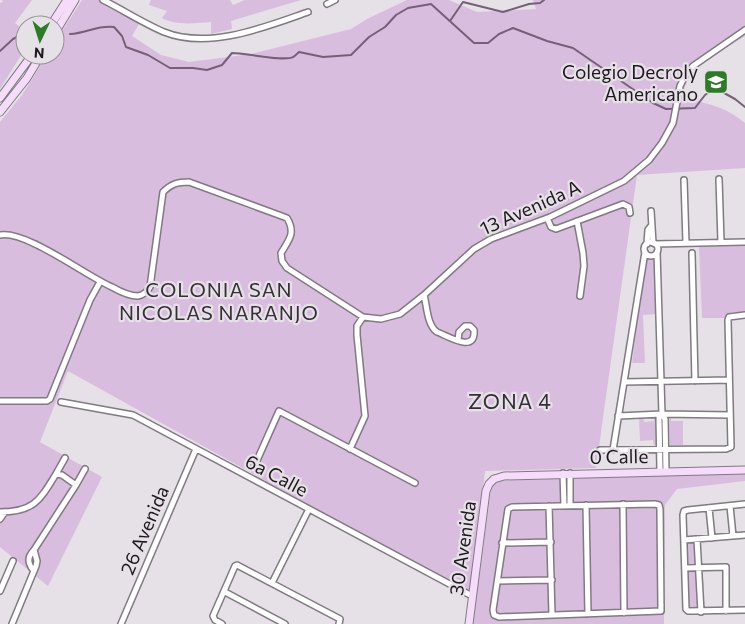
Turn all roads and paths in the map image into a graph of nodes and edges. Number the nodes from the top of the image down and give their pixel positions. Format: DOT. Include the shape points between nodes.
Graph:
graph roads {
  1 [pos="67,0"];
  2 [pos="75,0"];
  3 [pos="103,0"];
  4 [pos="335,0"];
  5 [pos="327,4"];
  6 [pos="308,12"];
  7 [pos="58,15"];
  8 [pos="65,16"];
  9 [pos="745,30"];
  10 [pos="25,65"];
  11 [pos="35,65"];
  12 [pos="0,98"];
  13 [pos="0,112"];
  14 [pos="719,179"];
  15 [pos="684,180"];
  16 [pos="651,211"];
  17 [pos="630,213"];
  18 [pos="547,218"];
  19 [pos="577,221"];
  20 [pos="0,235"];
  21 [pos="721,242"];
  22 [pos="745,242"];
  23 [pos="686,243"];
  24 [pos="652,244"];
  25 [pos="645,252"];
  26 [pos="657,252"];
  27 [pos="692,253"];
  28 [pos="100,282"];
  29 [pos="424,295"];
  30 [pos="580,296"];
  31 [pos="745,316"];
  32 [pos="363,317"];
  33 [pos="458,340"];
  34 [pos="729,380"];
  35 [pos="661,381"];
  36 [pos="695,381"];
  37 [pos="624,382"];
  38 [pos="0,401"];
  39 [pos="61,402"];
  40 [pos="662,414"];
  41 [pos="730,415"];
  42 [pos="618,416"];
  43 [pos="196,449"];
  44 [pos="350,449"];
  45 [pos="600,450"];
  46 [pos="613,450"];
  47 [pos="662,450"];
  48 [pos="65,458"];
  49 [pos="254,467"];
  50 [pos="85,469"];
  51 [pos="745,470"];
  52 [pos="663,471"];
  53 [pos="567,473"];
  54 [pos="56,474"];
  55 [pos="494,479"];
  56 [pos="415,483"];
  57 [pos="76,485"];
  58 [pos="564,493"];
  59 [pos="570,494"];
  60 [pos="623,504"];
  61 [pos="745,504"];
  62 [pos="586,505"];
  63 [pos="550,506"];
  64 [pos="564,506"];
  65 [pos="570,506"];
  66 [pos="730,506"];
  67 [pos="708,508"];
  68 [pos="309,509"];
  69 [pos="2,512"];
  70 [pos="0,519"];
  71 [pos="745,535"];
  72 [pos="732,536"];
  73 [pos="712,538"];
  74 [pos="697,539"];
  75 [pos="684,540"];
  76 [pos="551,542"];
  77 [pos="502,543"];
  78 [pos="13,561"];
  79 [pos="699,567"];
  80 [pos="685,568"];
  81 [pos="552,580"];
  82 [pos="498,581"];
  83 [pos="272,583"];
  84 [pos="0,591"];
  85 [pos="225,592"];
  86 [pos="472,596"];
  87 [pos="745,610"];
  88 [pos="726,611"];
  89 [pos="701,612"];
  90 [pos="624,613"];
  91 [pos="588,614"];
  92 [pos="552,615"];
  93 [pos="12,624"];
  94 [pos="121,624"];
  95 [pos="222,624"];
  96 [pos="285,624"];
  97 [pos="339,624"];
  98 [pos="470,624"];
  1 -- 7 [label="street"];
  2 -- 8 [label="street"];
  3 -- 6 [label="street" via="164,32 196,40 216,39"];
  4 -- 5 [label="street"];
  9 -- 18 [label="street, 13 Avenida A" via="693,66 685,76 673,123 649,160 624,181"];
  10 -- 12 [label="street"];
  11 -- 13 [label="street"];
  14 -- 21 [label="street"];
  15 -- 23 [label="street"];
  16 -- 24 [label="street"];
  17 -- 19 [label="street" via="629,207 623,204"];
  18 -- 19 [label="street" via="551,227 556,229"];
  18 -- 29 [label="street, 13 Avenida A" via="490,239 474,249"];
  19 -- 30 [label="street" via="584,266"];
  20 -- 28 [label="street" via="17,237 46,250"];
  21 -- 22 [label="street"];
  21 -- 23 [label="street"];
  23 -- 24 [label="street"];
  24 -- 25 [label="street" via="645,247"];
  24 -- 26 [label="street" via="658,248"];
  25 -- 26 [label="street" via="652,256"];
  25 -- 37 [label="street"];
  26 -- 35 [label="street"];
  27 -- 36 [label="street"];
  28 -- 32 [label="street" via="137,296 146,293 150,287 163,192 170,185 188,182 287,218 292,226 291,236 281,253 287,268"];
  28 -- 38 [label="street" via="50,399"];
  29 -- 32 [label="street, 13 Avenida A" via="400,314 381,319"];
  29 -- 33 [label="street" via="433,328"];
  31 -- 34 [label="street" via="729,317 728,320"];
  32 -- 44 [label="street" via="356,335 365,416"];
  34 -- 36 [label="street"];
  34 -- 41 [label="street"];
  35 -- 36 [label="street"];
  35 -- 37 [label="street"];
  35 -- 40 [label="street"];
  37 -- 42 [label="street"];
  39 -- 43 [label="street, 6a Calle" via="133,415"];
  40 -- 41 [label="street"];
  40 -- 42 [label="street"];
  40 -- 47 [label="street" via="659,418"];
  41 -- 47 [label="street" via="731,447"];
  42 -- 46 [label="street"];
  43 -- 68 [label="street, 6a Calle"];
  43 -- 94 [label="street, 26 Avenida"];
  44 -- 49 [label="street" via="279,410"];
  44 -- 56 [label="street"];
  45 -- 46 [label="street"];
  46 -- 47 [label="street"];
  47 -- 52 [label="street"];
  48 -- 54 [label="street"];
  50 -- 57 [label="street"];
  51 -- 52 [label="street, 0 Calle"];
  52 -- 53 [label="street, 0 Calle"];
  53 -- 55 [label="street, 0 Calle"];
  53 -- 58 [label="street"];
  53 -- 59 [label="street"];
  54 -- 57 [label="street"];
  54 -- 69 [label="street" via="31,507"];
  55 -- 86 [label="street, 30 Avenida" via="486,491"];
  57 -- 93 [label="street" via="28,558 34,571"];
  58 -- 59 [label="street"];
  58 -- 64 [label="street"];
  59 -- 65 [label="street"];
  60 -- 62 [label="street"];
  60 -- 90 [label="street"];
  60 -- 90 [label="street" via="658,505 661,598 661,611"];
  61 -- 66 [label="street"];
  62 -- 65 [label="street"];
  62 -- 91 [label="street"];
  63 -- 64 [label="street"];
  63 -- 76 [label="street"];
  63 -- 77 [label="street" via="508,509"];
  64 -- 65 [label="street"];
  66 -- 67 [label="street"];
  66 -- 72 [label="street"];
  67 -- 73 [label="street"];
  67 -- 75 [label="street" via="684,511"];
  68 -- 83 [label="street"];
  68 -- 86 [label="street, 6a Calle"];
  69 -- 70 [label="street"];
  71 -- 72 [label="street"];
  72 -- 73 [label="street"];
  73 -- 74 [label="street"];
  74 -- 75 [label="street"];
  74 -- 79 [label="street"];
  75 -- 80 [label="street"];
  76 -- 77 [label="street"];
  76 -- 81 [label="street"];
  77 -- 82 [label="street"];
  78 -- 84 [label="street"];
  79 -- 80 [label="street"];
  79 -- 88 [label="street" via="726,567"];
  79 -- 89 [label="street"];
  80 -- 89 [label="street" via="686,609"];
  81 -- 82 [label="street"];
  81 -- 92 [label="street"];
  82 -- 92 [label="street" via="494,615"];
  83 -- 85 [label="street" via="237,565"];
  83 -- 97 [label="street" via="340,619"];
  85 -- 95 [label="street" via="213,616"];
  85 -- 96 [label="street"];
  86 -- 98 [label="street, 30 Avenida"];
  87 -- 88 [label="street"];
  88 -- 89 [label="street"];
  90 -- 91 [label="street"];
  91 -- 92 [label="street"];
}
